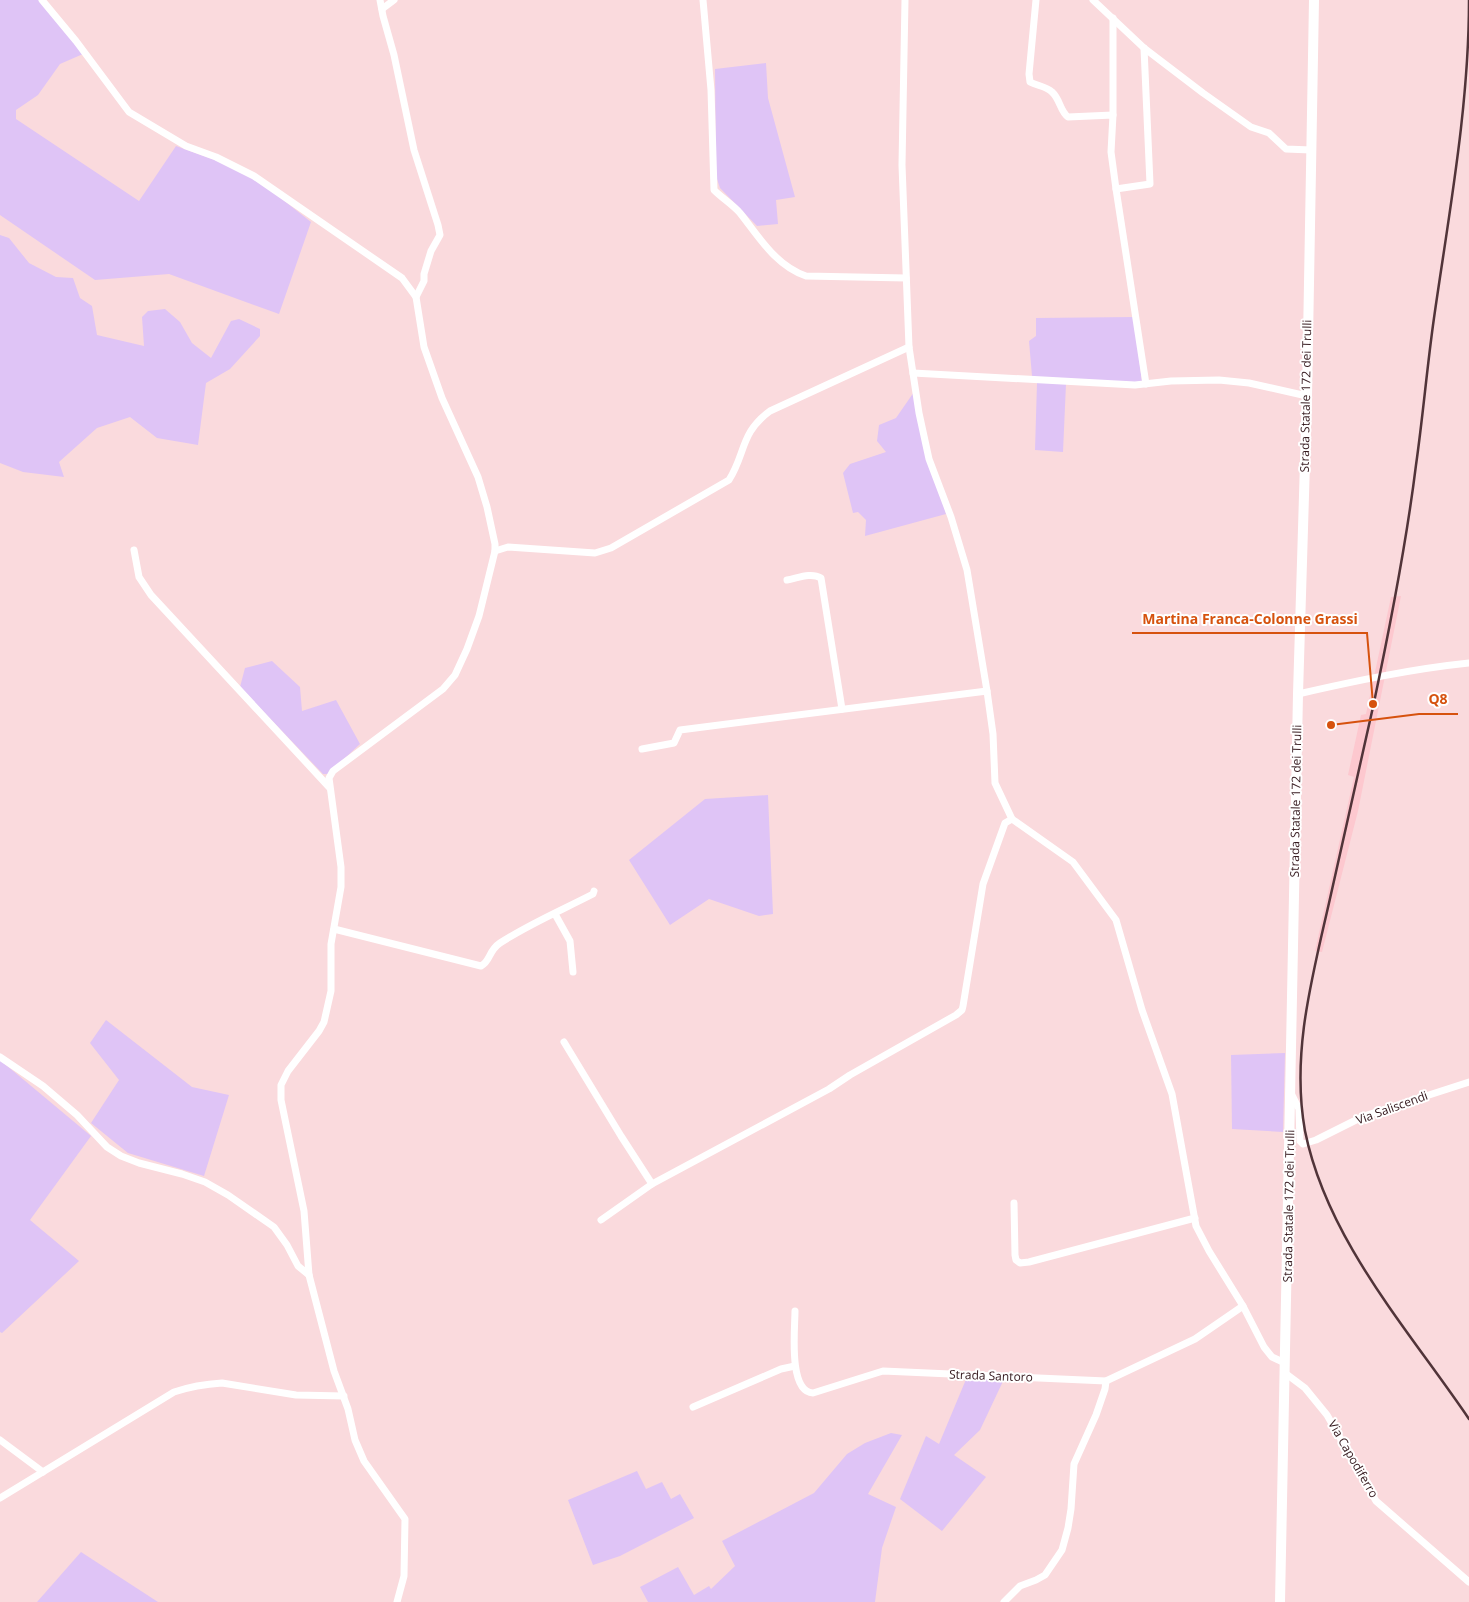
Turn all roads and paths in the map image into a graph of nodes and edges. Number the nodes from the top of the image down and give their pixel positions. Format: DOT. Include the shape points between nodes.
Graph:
graph roads {
  1 [pos="42,0"];
  2 [pos="380,0"];
  3 [pos="394,0"];
  4 [pos="703,0"];
  5 [pos="905,0"];
  6 [pos="1036,0"];
  7 [pos="1093,0"];
  8 [pos="1314,0"];
  9 [pos="382,9"];
  10 [pos="1113,18"];
  11 [pos="1144,48"];
  12 [pos="1112,115"];
  13 [pos="1310,150"];
  14 [pos="1116,189"];
  15 [pos="906,278"];
  16 [pos="416,298"];
  17 [pos="909,347"];
  18 [pos="913,373"];
  19 [pos="1146,384"];
  20 [pos="1307,396"];
  21 [pos="134,550"];
  22 [pos="495,551"];
  23 [pos="787,580"];
  24 [pos="1469,663"];
  25 [pos="987,690"];
  26 [pos="1298,694"];
  27 [pos="842,709"];
  28 [pos="642,748"];
  29 [pos="329,787"];
  30 [pos="1012,819"];
  31 [pos="594,892"];
  32 [pos="555,914"];
  33 [pos="334,929"];
  34 [pos="573,972"];
  35 [pos="564,1042"];
  36 [pos="0,1058"];
  37 [pos="1469,1082"];
  38 [pos="1291,1093"];
  39 [pos="652,1184"];
  40 [pos="1014,1203"];
  41 [pos="1194,1218"];
  42 [pos="601,1220"];
  43 [pos="308,1275"];
  44 [pos="1243,1306"];
  45 [pos="795,1311"];
  46 [pos="795,1366"];
  47 [pos="1285,1368"];
  48 [pos="1106,1381"];
  49 [pos="344,1396"];
  50 [pos="693,1407"];
  51 [pos="0,1440"];
  52 [pos="43,1472"];
  53 [pos="0,1498"];
  54 [pos="1469,1582"];
  55 [pos="397,1602"];
  56 [pos="1004,1602"];
  57 [pos="1280,1602"];
  1 -- 16 [label="street" via="129,112 186,146 254,176 402,278"];
  2 -- 9 [label="street"];
  3 -- 9 [label="street"];
  4 -- 15 [label="street" via="714,190 739,212 750,229 794,272 806,276"];
  5 -- 15 [label="street" via="902,165"];
  6 -- 12 [label="street" via="1030,82 1054,93 1068,117"];
  7 -- 10 [label="street"];
  8 -- 13 [label="main road, Strada Statale 172 dei Trulli"];
  9 -- 16 [label="street" via="414,150 440,235 431,251"];
  10 -- 11 [label="street"];
  10 -- 12 [label="street"];
  11 -- 13 [label="street" via="1203,93 1252,126 1269,133 1286,149"];
  11 -- 14 [label="street" via="1150,184"];
  12 -- 14 [label="street" via="1111,152"];
  13 -- 20 [label="main road, Strada Statale 172 dei Trulli"];
  14 -- 19 [label="street"];
  15 -- 17 [label="street"];
  16 -- 22 [label="street" via="424,347 442,398 478,477"];
  17 -- 18 [label="street"];
  17 -- 22 [label="street" via="770,411 749,433 736,470 729,480 622,543 595,553 508,547"];
  18 -- 19 [label="street"];
  18 -- 25 [label="street" via="929,459 967,570"];
  19 -- 20 [label="street" via="1218,380 1249,383"];
  20 -- 26 [label="main road, Strada Statale 172 dei Trulli"];
  21 -- 29 [label="street" via="139,577 151,595"];
  22 -- 29 [label="street" via="479,616 455,675 443,689 333,771"];
  23 -- 27 [label="street" via="810,575 821,578"];
  24 -- 26 [label="street"];
  25 -- 27 [label="street"];
  25 -- 30 [label="street" via="995,782"];
  26 -- 38 [label="main road, Strada Statale 172 dei Trulli"];
  27 -- 28 [label="street" via="680,730 674,743"];
  29 -- 33 [label="street" via="341,867"];
  30 -- 39 [label="street" via="1005,823 983,884 963,1006 956,1015 829,1089"];
  30 -- 41 [label="street, Via Capodiferro" via="1073,862 1116,920 1142,1010 1172,1094"];
  31 -- 32 [label="street"];
  32 -- 33 [label="street" via="496,946 481,966"];
  32 -- 34 [label="street" via="570,941"];
  33 -- 43 [label="street" via="330,944 331,991 324,1022 281,1085 281,1100 304,1212"];
  35 -- 39 [label="street"];
  36 -- 43 [label="street" via="42,1086 107,1147 121,1156 205,1182 274,1227 298,1266"];
  37 -- 38 [label="street, Via Saliscendi" via="1364,1116 1303,1144 1300,1141 1299,1109"];
  38 -- 47 [label="main road, Strada Statale 172 dei Trulli"];
  39 -- 42 [label="street"];
  40 -- 41 [label="street" via="1015,1256 1020,1263"];
  41 -- 44 [label="street, Via Capodiferro" via="1208,1251"];
  43 -- 49 [label="street"];
  44 -- 47 [label="street, Via Capodiferro" via="1264,1347"];
  44 -- 48 [label="street, Strada Santoro" via="1195,1339"];
  45 -- 46 [label="street, Strada Santoro"];
  46 -- 48 [label="street, Strada Santoro" via="800,1384 808,1392 883,1372"];
  46 -- 50 [label="street"];
  47 -- 54 [label="street, Via Capodiferro" via="1327,1415 1376,1500"];
  47 -- 57 [label="main road, Strada Statale 172 dei Trulli"];
  48 -- 56 [label="street" via="1096,1414 1074,1464 1071,1508 1062,1550 1045,1575 1020,1586"];
  49 -- 52 [label="street" via="296,1395 222,1383 181,1390"];
  49 -- 55 [label="street" via="364,1461 405,1519 404,1576"];
  51 -- 52 [label="street"];
  52 -- 53 [label="street"];
}
